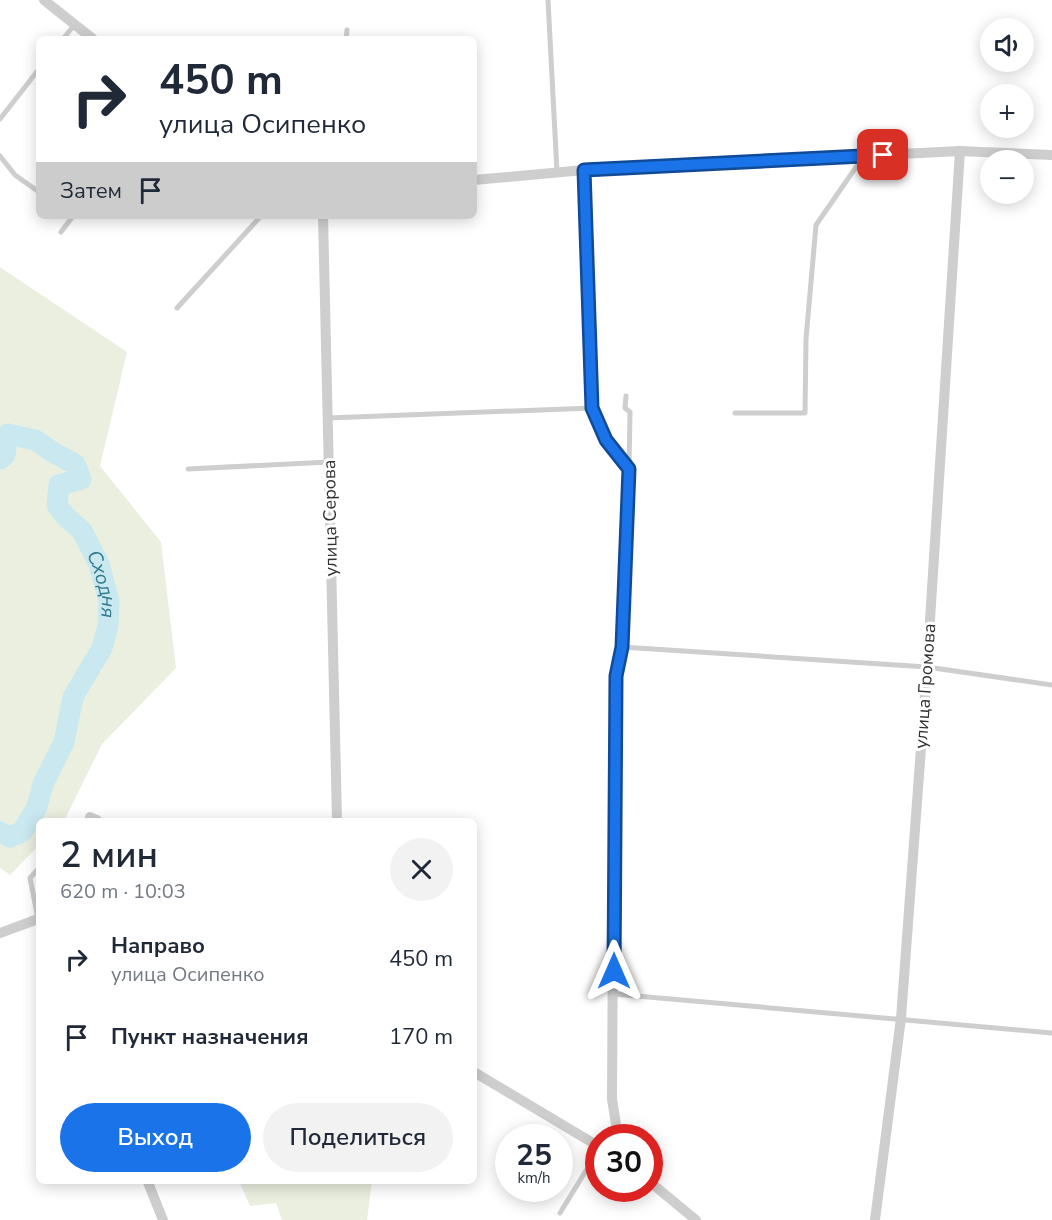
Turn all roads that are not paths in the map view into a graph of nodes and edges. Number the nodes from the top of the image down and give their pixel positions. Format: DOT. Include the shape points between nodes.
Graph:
graph roads {
  1 [pos="44,0"];
  2 [pos="548,0"];
  3 [pos="75,24"];
  4 [pos="347,30"];
  5 [pos="65,36"];
  6 [pos="89,36"];
  7 [pos="346,36"];
  8 [pos="36,73"];
  9 [pos="0,119"];
  10 [pos="960,151"];
  11 [pos="1052,155"];
  12 [pos="0,156"];
  13 [pos="864,156"];
  14 [pos="584,170"];
  15 [pos="556,172"];
  16 [pos="477,180"];
  17 [pos="36,190"];
  18 [pos="71,219"];
  19 [pos="258,219"];
  20 [pos="323,219"];
  21 [pos="61,232"];
  22 [pos="177,308"];
  23 [pos="626,396"];
  24 [pos="592,408"];
  25 [pos="735,413"];
  26 [pos="328,418"];
  27 [pos="329,462"];
  28 [pos="188,469"];
  29 [pos="629,469"];
  30 [pos="622,647"];
  31 [pos="927,667"];
  32 [pos="1052,685"];
  33 [pos="337,818"];
  34 [pos="36,871"];
  35 [pos="36,910"];
  36 [pos="36,921"];
  37 [pos="0,933"];
  38 [pos="614,994"];
  39 [pos="901,1018"];
  40 [pos="1052,1033"];
  41 [pos="477,1074"];
  42 [pos="616,1124"];
  43 [pos="585,1138"];
  44 [pos="585,1172"];
  45 [pos="149,1184"];
  46 [pos="663,1193"];
  47 [pos="560,1213"];
  48 [pos="163,1220"];
  49 [pos="696,1220"];
  50 [pos="875,1220"];
  1 -- 3 [label="street"];
  2 -- 15 [label="lane"];
  3 -- 5 [label="lane"];
  3 -- 6 [label="street"];
  4 -- 7 [label="lane"];
  8 -- 9 [label="lane"];
  10 -- 11 [label="street"];
  10 -- 13 [label="street"];
  10 -- 31 [label="street, улица Громова"];
  12 -- 17 [label="lane" via="15,175"];
  13 -- 14 [label="street"];
  13 -- 25 [label="lane" via="816,225 806,339 805,413"];
  14 -- 15 [label="street"];
  14 -- 24 [label="street"];
  15 -- 16 [label="street"];
  18 -- 21 [label="lane"];
  19 -- 22 [label="lane"];
  20 -- 26 [label="street, улица Серова"];
  23 -- 29 [label="lane" via="625,408 630,412"];
  24 -- 26 [label="lane"];
  24 -- 29 [label="street" via="606,440"];
  26 -- 27 [label="street, улица Серова"];
  27 -- 28 [label="lane"];
  27 -- 33 [label="street, улица Серова"];
  29 -- 30 [label="street"];
  30 -- 31 [label="lane"];
  30 -- 38 [label="street" via="616,676 614,749"];
  31 -- 32 [label="lane"];
  31 -- 39 [label="street, улица Громова"];
  34 -- 35 [label="lane" via="30,878"];
  36 -- 37 [label="street"];
  38 -- 39 [label="lane"];
  38 -- 42 [label="street" via="612,1099"];
  39 -- 40 [label="lane"];
  39 -- 50 [label="street, улица Громова"];
  41 -- 43 [label="street"];
  44 -- 47 [label="lane"];
  45 -- 48 [label="street"];
  46 -- 49 [label="street"];
}
